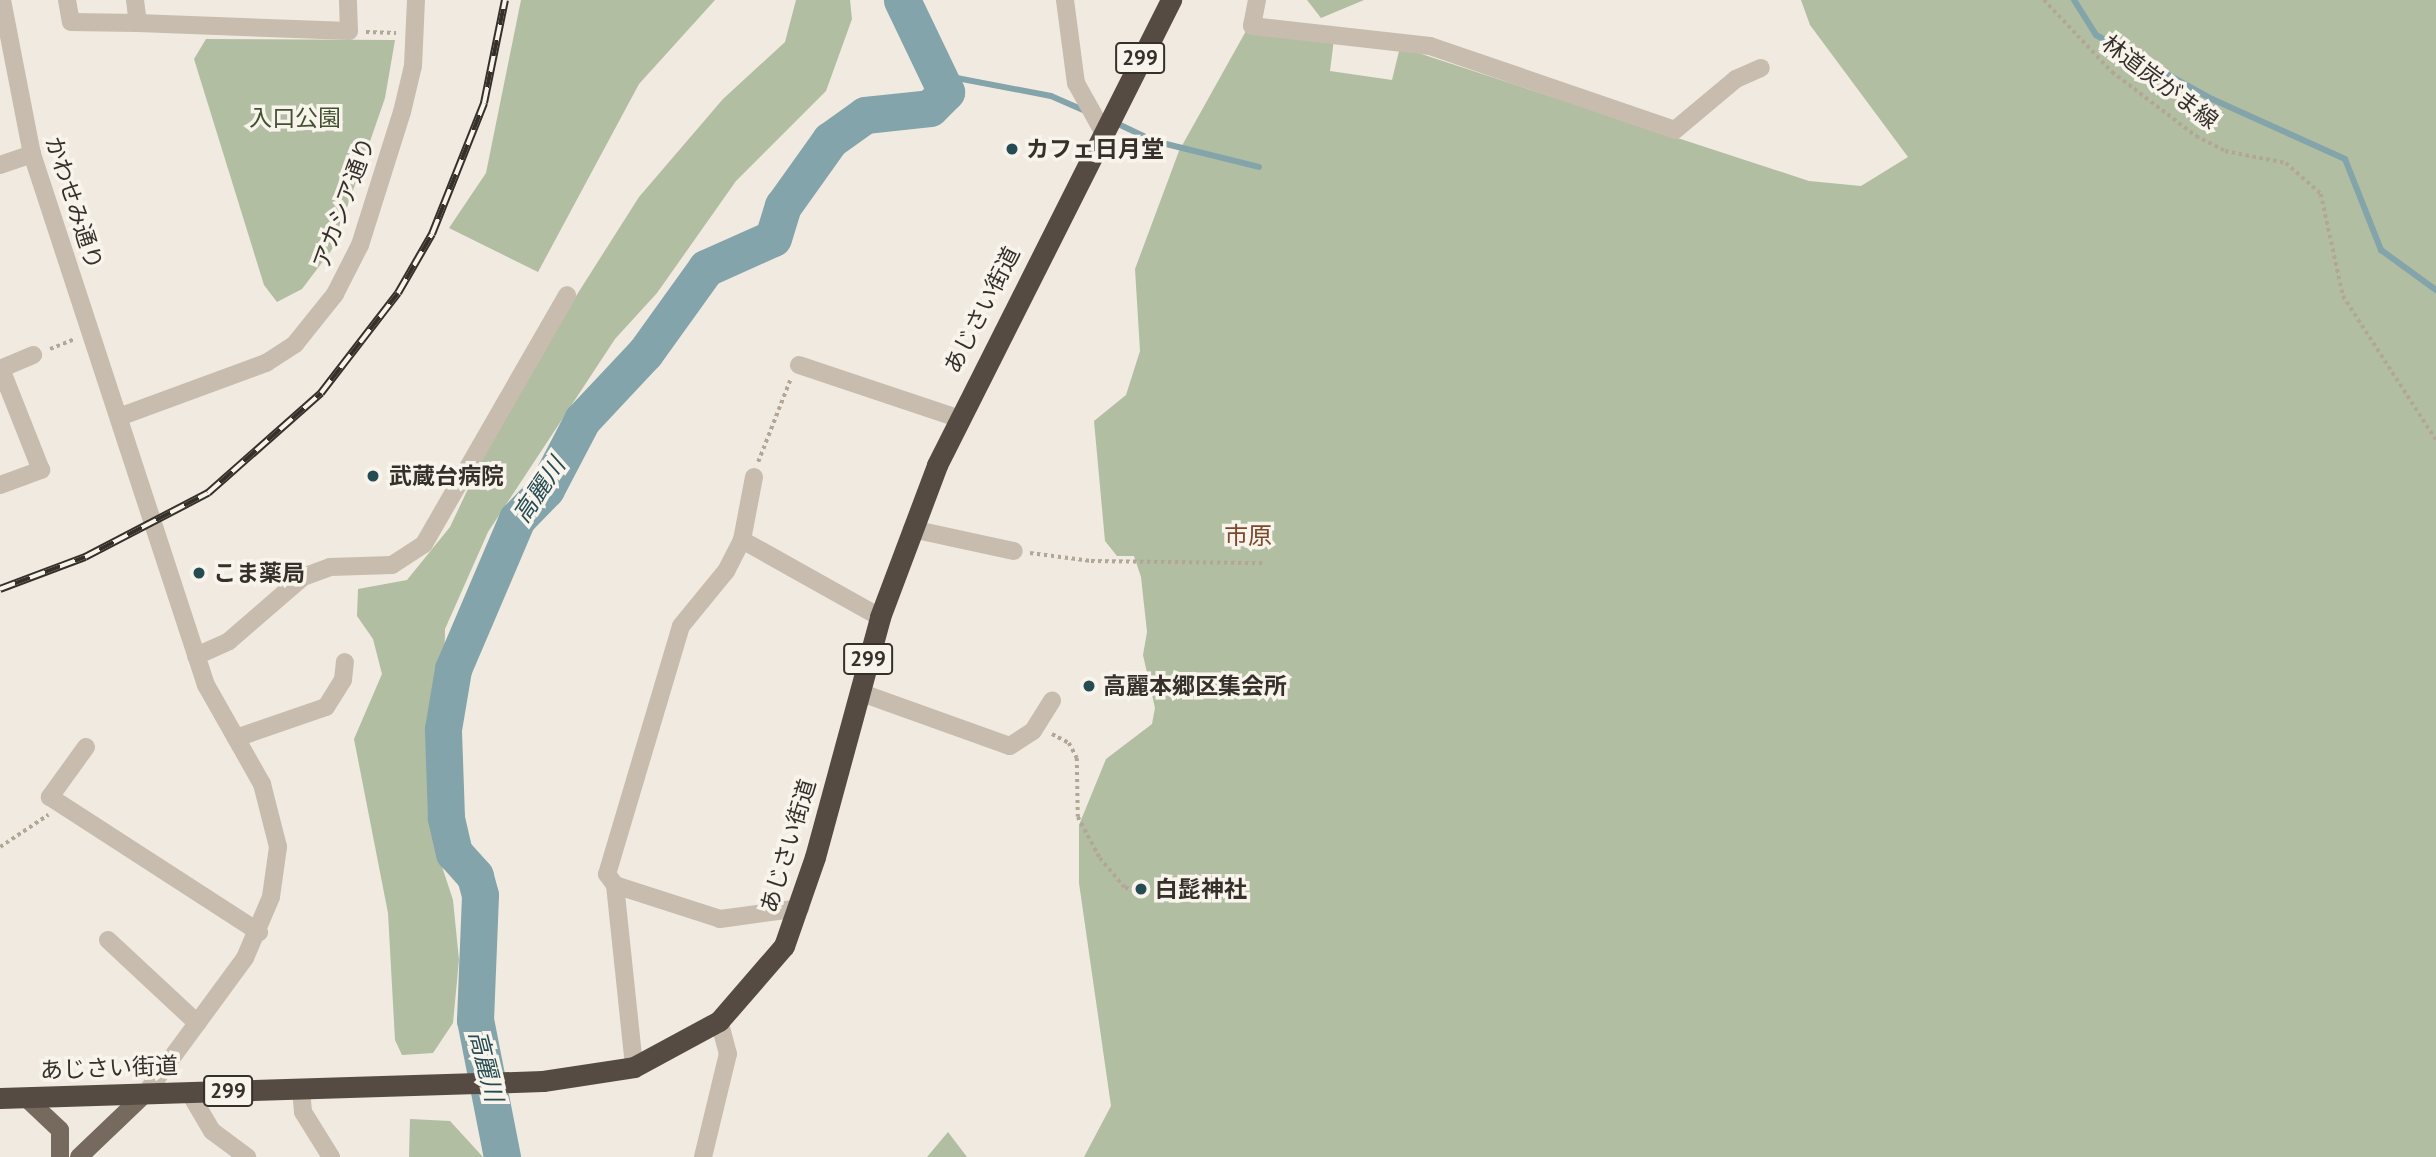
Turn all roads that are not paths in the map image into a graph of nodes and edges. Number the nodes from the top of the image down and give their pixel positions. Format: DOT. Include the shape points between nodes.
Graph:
graph roads {
  1 [pos="2,0"];
  2 [pos="67,0"];
  3 [pos="135,0"];
  4 [pos="348,0"];
  5 [pos="416,0"];
  6 [pos="1065,0"];
  7 [pos="1171,0"];
  8 [pos="1257,0"];
  9 [pos="138,23"];
  10 [pos="1761,68"];
  11 [pos="1106,123"];
  12 [pos="32,155"];
  13 [pos="0,164"];
  14 [pos="567,295"];
  15 [pos="33,355"];
  16 [pos="799,365"];
  17 [pos="1,369"];
  18 [pos="119,417"];
  19 [pos="957,418"];
  20 [pos="754,477"];
  21 [pos="0,485"];
  22 [pos="912,528"];
  23 [pos="742,540"];
  24 [pos="1014,551"];
  25 [pos="880,617"];
  26 [pos="196,656"];
  27 [pos="345,662"];
  28 [pos="859,692"];
  29 [pos="1052,701"];
  30 [pos="236,738"];
  31 [pos="86,747"];
  32 [pos="615,885"];
  33 [pos="800,908"];
  34 [pos="259,932"];
  35 [pos="108,940"];
  36 [pos="719,1021"];
  37 [pos="197,1023"];
  38 [pos="634,1067"];
  39 [pos="301,1089"];
  40 [pos="189,1092"];
  41 [pos="146,1093"];
  42 [pos="25,1097"];
  43 [pos="0,1098"];
  44 [pos="60,1157"];
  45 [pos="79,1157"];
  46 [pos="247,1157"];
  47 [pos="331,1157"];
  48 [pos="703,1157"];
  1 -- 12 [label="street, かわせみ通り" via="12,80"];
  2 -- 9 [label="street" via="71,22"];
  3 -- 9 [label="street"];
  4 -- 9 [label="street" via="349,31"];
  5 -- 18 [label="street, アカシア通り" via="416,33 402,112 360,245 317,320 295,344 237,377"];
  6 -- 11 [label="street" via="1076,83"];
  7 -- 11 [label="highway, あじさい街道 / 299"];
  8 -- 10 [label="street" via="1252,26 1430,46 1675,130 1736,79"];
  11 -- 19 [label="highway, あじさい街道 / 299"];
  12 -- 13 [label="street"];
  12 -- 18 [label="street, かわせみ通り"];
  14 -- 26 [label="street" via="424,544 392,565 330,567 303,577 229,641"];
  15 -- 17 [label="street"];
  16 -- 19 [label="street"];
  17 -- 21 [label="street" via="41,470"];
  18 -- 26 [label="street, かわせみ通り"];
  19 -- 22 [label="highway, あじさい街道 / 299"];
  20 -- 23 [label="street"];
  22 -- 24 [label="street"];
  22 -- 25 [label="highway, あじさい街道 / 299"];
  23 -- 25 [label="street"];
  23 -- 32 [label="street" via="726,571 681,626 607,874"];
  25 -- 28 [label="highway, あじさい街道 / 299"];
  26 -- 30 [label="street, かわせみ通り"];
  27 -- 30 [label="street" via="343,680 326,707"];
  28 -- 29 [label="street" via="1010,746 1033,731"];
  28 -- 33 [label="highway, あじさい街道 / 299"];
  30 -- 34 [label="street, かわせみ通り" via="262,784 278,847 271,897"];
  31 -- 34 [label="street" via="50,797"];
  32 -- 33 [label="street" via="720,919"];
  32 -- 38 [label="street"];
  33 -- 36 [label="highway, あじさい街道 / 299" via="784,946"];
  34 -- 37 [label="street, かわせみ通り"];
  35 -- 37 [label="street"];
  36 -- 38 [label="highway, あじさい街道 / 299"];
  36 -- 48 [label="street" via="728,1054"];
  37 -- 41 [label="street, かわせみ通り"];
  38 -- 39 [label="highway, あじさい街道 / 299" via="543,1081"];
  39 -- 40 [label="highway, あじさい街道 / 299"];
  39 -- 47 [label="street" via="303,1112"];
  40 -- 41 [label="highway, あじさい街道 / 299"];
  40 -- 46 [label="street" via="212,1131"];
  41 -- 42 [label="highway, あじさい街道 / 299"];
  41 -- 45 [label="main road"];
  42 -- 43 [label="highway, あじさい街道 / 299"];
  42 -- 44 [label="main road" via="60,1130"];
}
